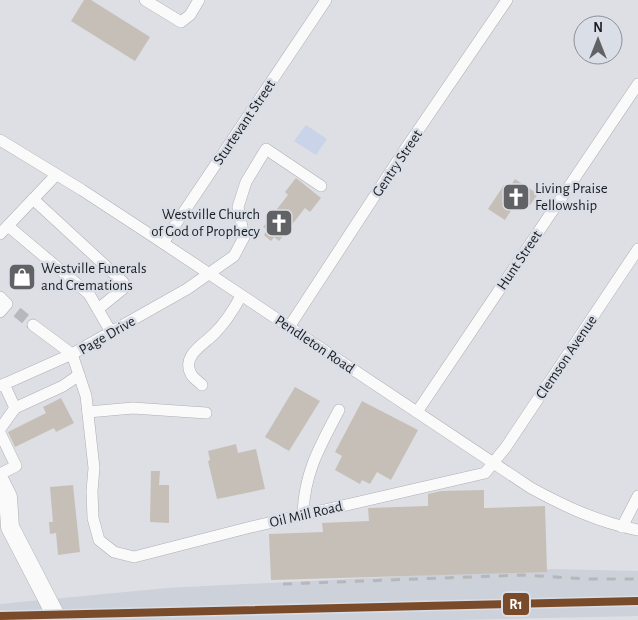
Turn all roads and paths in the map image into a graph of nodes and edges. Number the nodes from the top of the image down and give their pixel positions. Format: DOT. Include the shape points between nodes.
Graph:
graph roads {
  1 [pos="145,0"];
  2 [pos="199,0"];
  3 [pos="326,0"];
  4 [pos="507,0"];
  5 [pos="638,84"];
  6 [pos="0,140"];
  7 [pos="56,175"];
  8 [pos="321,186"];
  9 [pos="33,199"];
  10 [pos="4,230"];
  11 [pos="163,243"];
  12 [pos="638,249"];
  13 [pos="634,263"];
  14 [pos="209,275"];
  15 [pos="241,296"];
  16 [pos="2,304"];
  17 [pos="98,309"];
  18 [pos="17,312"];
  19 [pos="34,325"];
  20 [pos="289,326"];
  21 [pos="112,332"];
  22 [pos="72,354"];
  23 [pos="79,375"];
  24 [pos="2,385"];
  25 [pos="202,385"];
  26 [pos="15,408"];
  27 [pos="339,410"];
  28 [pos="88,412"];
  29 [pos="417,412"];
  30 [pos="206,413"];
  31 [pos="0,431"];
  32 [pos="494,463"];
  33 [pos="0,474"];
  34 [pos="0,481"];
  35 [pos="638,496"];
  36 [pos="303,515"];
  37 [pos="5,522"];
  38 [pos="622,527"];
  39 [pos="638,530"];
  40 [pos="58,620"];
  1 -- 2 [label="street" via="181,22 190,15"];
  3 -- 11 [label="street, Sturtevant Street"];
  4 -- 20 [label="street, Gentry Street"];
  5 -- 29 [label="street, Hunt Street"];
  6 -- 7 [label="street, Pendleton Road"];
  7 -- 9 [label="street"];
  7 -- 11 [label="street, Pendleton Road"];
  8 -- 14 [label="street, Page Drive" via="266,149 246,182 238,206 244,237 234,256"];
  9 -- 10 [label="street"];
  9 -- 17 [label="street" via="123,282 124,288"];
  10 -- 17 [label="street" via="89,294"];
  11 -- 14 [label="street, Pendleton Road"];
  12 -- 13 [label="street, Clemson Avenue"];
  13 -- 32 [label="street, Clemson Avenue"];
  14 -- 15 [label="street, Pendleton Road"];
  14 -- 21 [label="street, Page Drive"];
  15 -- 20 [label="street, Pendleton Road"];
  15 -- 25 [label="street" via="226,321 191,356 190,373"];
  16 -- 18 [label="street"];
  17 -- 21 [label="street"];
  19 -- 22 [label="street"];
  20 -- 29 [label="street, Pendleton Road"];
  21 -- 22 [label="street, Page Drive"];
  22 -- 23 [label="street"];
  22 -- 24 [label="street, Page Drive"];
  23 -- 26 [label="street"];
  23 -- 28 [label="street"];
  24 -- 26 [label="street"];
  26 -- 31 [label="street"];
  27 -- 36 [label="street" via="309,472"];
  28 -- 30 [label="street" via="133,408"];
  28 -- 36 [label="street, Oil Mill Road" via="94,468 93,518 100,540 114,552 134,556"];
  29 -- 32 [label="street, Pendleton Road"];
  31 -- 33 [label="street" via="16,466"];
  32 -- 36 [label="street, Oil Mill Road" via="485,473"];
  32 -- 38 [label="street, Pendleton Road" via="559,504"];
  34 -- 37 [label="highway" via="8,497"];
  35 -- 38 [label="street"];
  37 -- 40 [label="highway"];
  38 -- 39 [label="street, Pendleton Road"];
}
